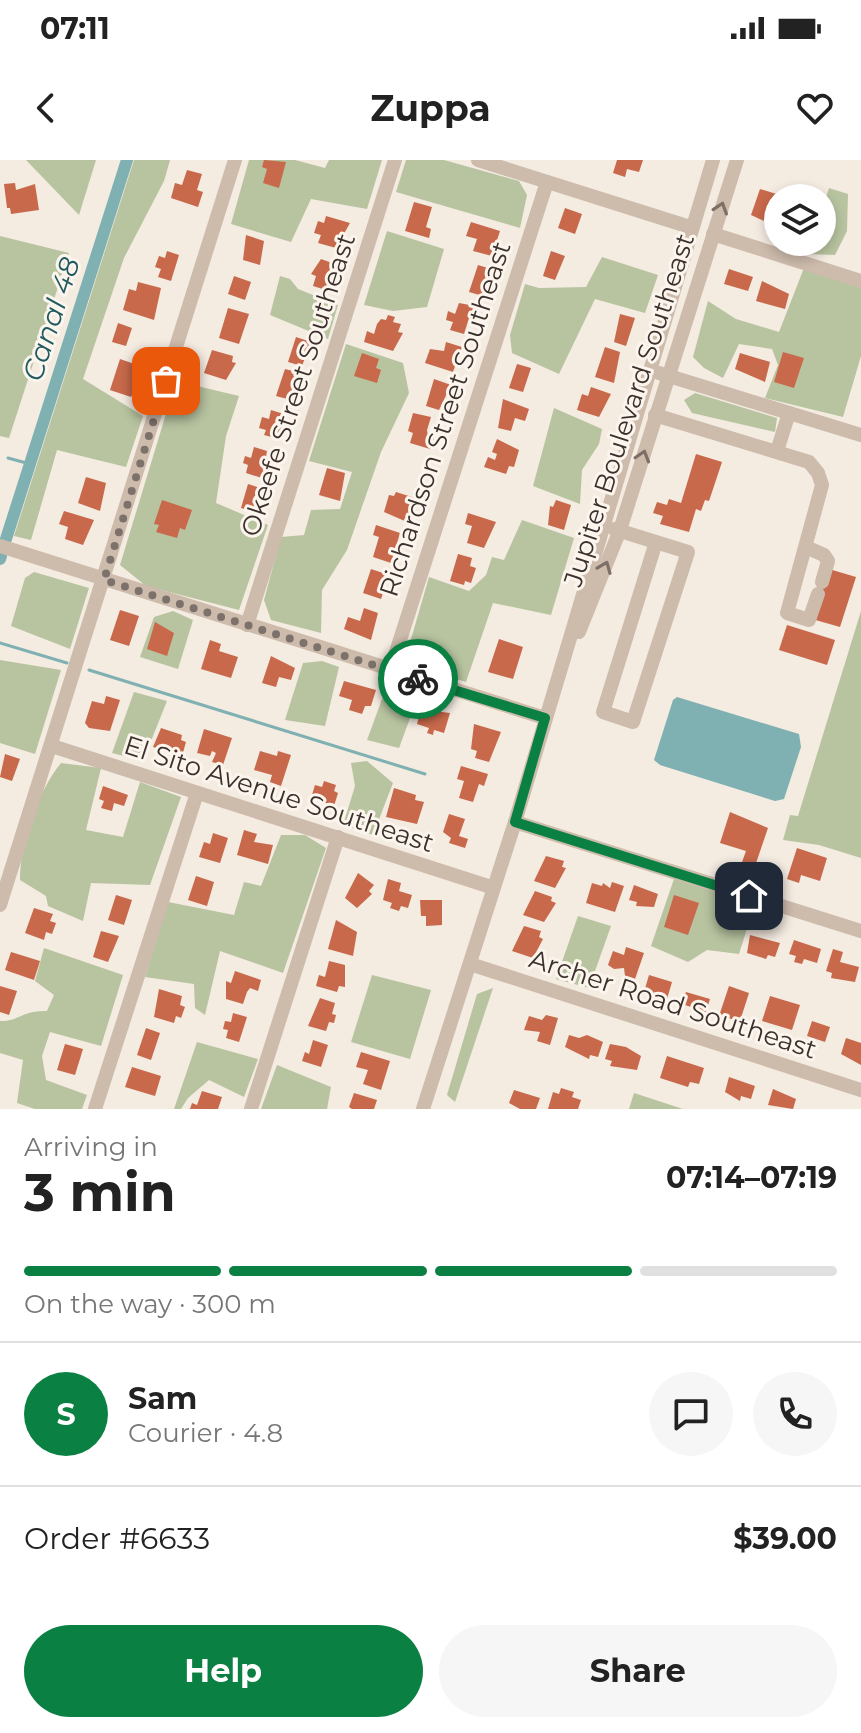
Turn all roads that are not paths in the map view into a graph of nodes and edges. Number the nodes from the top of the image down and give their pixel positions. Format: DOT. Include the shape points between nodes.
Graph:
graph roads {
  1 [pos="235,160"];
  2 [pos="395,160"];
  3 [pos="478,160"];
  4 [pos="713,160"];
  5 [pos="737,160"];
  6 [pos="547,182"];
  7 [pos="690,227"];
  8 [pos="713,234"];
  9 [pos="861,281"];
  10 [pos="647,370"];
  11 [pos="667,376"];
  12 [pos="789,413"];
  13 [pos="655,415"];
  14 [pos="861,435"];
  15 [pos="777,451"];
  16 [pos="603,525"];
  17 [pos="620,530"];
  18 [pos="656,542"];
  19 [pos="0,546"];
  20 [pos="806,547"];
  21 [pos="104,580"];
  22 [pos="247,625"];
  23 [pos="390,671"];
  24 [pos="545,718"];
  25 [pos="52,746"];
  26 [pos="197,793"];
  27 [pos="515,822"];
  28 [pos="338,837"];
  29 [pos="491,887"];
  30 [pos="0,905"];
  31 [pos="861,931"];
  32 [pos="470,964"];
  33 [pos="861,1090"];
  34 [pos="95,1109"];
  35 [pos="251,1109"];
  36 [pos="423,1109"];
  1 -- 21 [label="street"];
  2 -- 22 [label="street, Okeefe Street Southeast"];
  3 -- 6 [label="street"];
  4 -- 7 [label="street, Jupiter Boulevard Southeast"];
  8 -- 5 [label="street, Jupiter Boulevard Southeast, one-way"];
  6 -- 7 [label="street"];
  6 -- 23 [label="street, Richardson Street Southeast"];
  7 -- 10 [label="street, Jupiter Boulevard Southeast"];
  8 -- 9 [label="street"];
  8 -- 11 [label="street, Jupiter Boulevard Southeast"];
  10 -- 11 [label="street"];
  10 -- 16 [label="street, Jupiter Boulevard Southeast"];
  11 -- 12 [label="street"];
  11 -- 13 [label="street, Jupiter Boulevard Southeast"];
  12 -- 14 [label="street"];
  12 -- 15 [label="street"];
  13 -- 15 [label="street"];
  17 -- 13 [label="street, Jupiter Boulevard Southeast, one-way"];
  15 -- 20 [label="street" via="809,462 822,485"];
  16 -- 17 [label="street"];
  16 -- 24 [label="street, Jupiter Boulevard Southeast"];
  17 -- 18 [label="street"];
  24 -- 17 [label="street, Jupiter Boulevard Southeast, one-way"];
  18 -- 18 [label="street" via="603,712 633,722 688,552"];
  19 -- 21 [label="street"];
  20 -- 20 [label="street" via="787,613 809,620 828,561"];
  21 -- 22 [label="street"];
  21 -- 25 [label="street"];
  22 -- 23 [label="street"];
  23 -- 24 [label="street"];
  24 -- 27 [label="street, Jupiter Boulevard Southeast"];
  25 -- 26 [label="street, El Sito Avenue Southeast"];
  25 -- 30 [label="street"];
  26 -- 28 [label="street, El Sito Avenue Southeast"];
  26 -- 34 [label="street"];
  27 -- 29 [label="street, Jupiter Boulevard Southeast"];
  27 -- 31 [label="street"];
  28 -- 29 [label="street, El Sito Avenue Southeast"];
  28 -- 35 [label="street"];
  29 -- 32 [label="street, Jupiter Boulevard Southeast"];
  32 -- 33 [label="street, Archer Road Southeast"];
  32 -- 36 [label="street, Jupiter Boulevard Southeast"];
}
